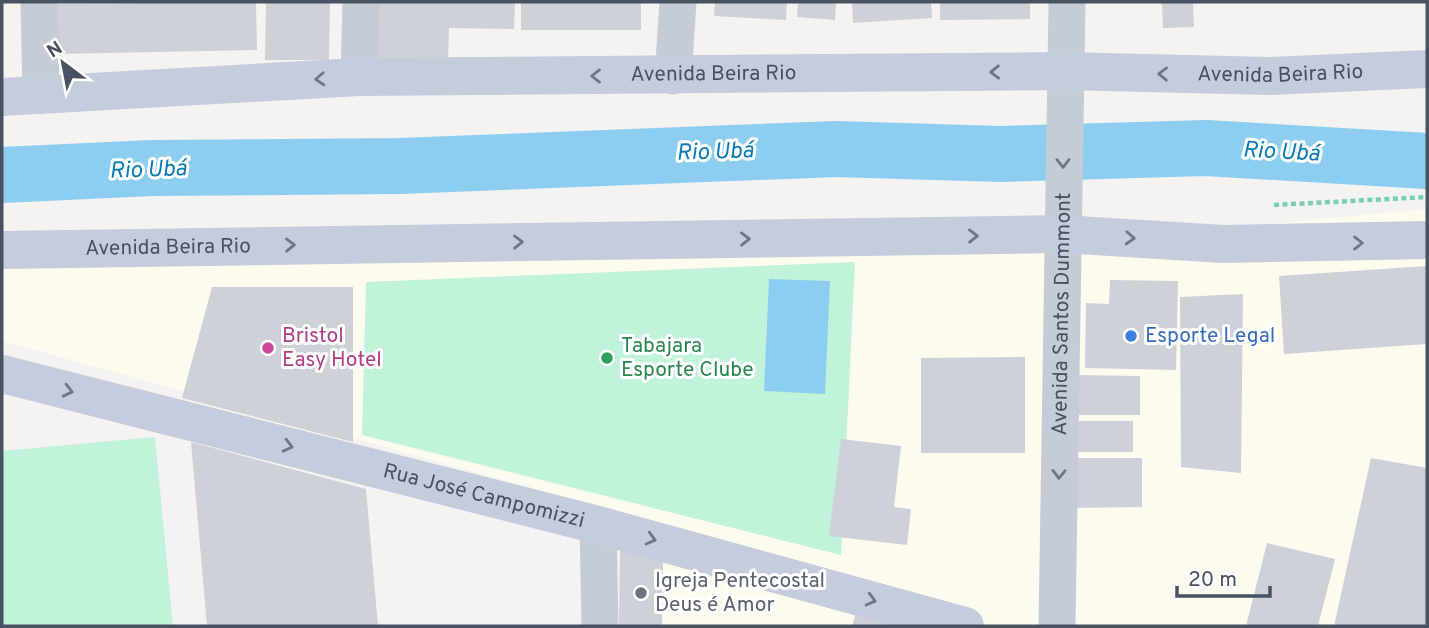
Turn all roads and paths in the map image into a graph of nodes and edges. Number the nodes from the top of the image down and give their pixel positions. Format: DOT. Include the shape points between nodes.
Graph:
graph roads {
  1 [pos="39,2"];
  2 [pos="361,2"];
  3 [pos="678,2"];
  4 [pos="1067,2"];
  5 [pos="1427,69"];
  6 [pos="1063,71"];
  7 [pos="673,76"];
  8 [pos="359,77"];
  9 [pos="41,95"];
  10 [pos="2,97"];
  11 [pos="1063,219"];
  12 [pos="1427,240"];
  13 [pos="2,250"];
  14 [pos="2,374"];
  15 [pos="598,525"];
  16 [pos="600,626"];
  17 [pos="965,626"];
  18 [pos="1057,626"];
  1 -- 9 [label="street"];
  2 -- 8 [label="street"];
  3 -- 7 [label="street"];
  4 -- 6 [label="street, Avenida Santos Dummont"];
  5 -- 6 [label="main road, Avenida Beira Rio, one-way" via="1270,76"];
  6 -- 7 [label="main road, Avenida Beira Rio, one-way"];
  6 -- 11 [label="street, Avenida Santos Dummont, one-way"];
  7 -- 8 [label="main road, Avenida Beira Rio, one-way"];
  8 -- 9 [label="main road, Avenida Beira Rio, one-way"];
  9 -- 10 [label="main road, Avenida Beira Rio"];
  11 -- 12 [label="main road, Avenida Beira Rio, one-way" via="1223,244"];
  13 -- 11 [label="main road, Avenida Beira Rio, one-way"];
  11 -- 18 [label="street, Avenida Santos Dummont, one-way"];
  14 -- 15 [label="main road, Rua José Campomizzi, one-way"];
  15 -- 16 [label="street"];
  15 -- 17 [label="main road, Rua José Campomizzi, one-way"];
}
